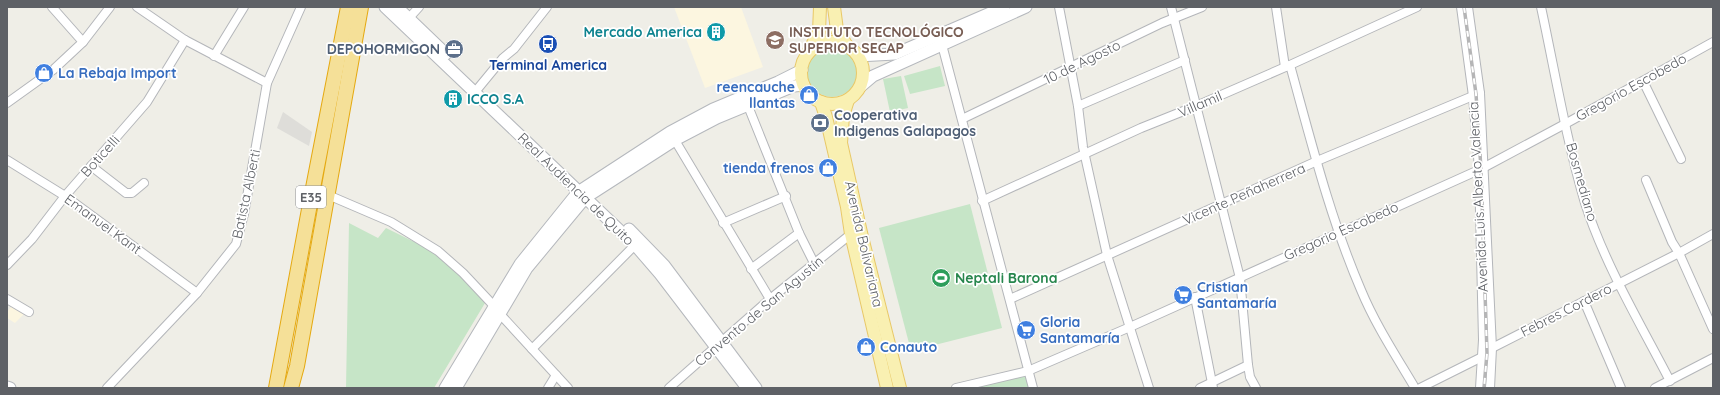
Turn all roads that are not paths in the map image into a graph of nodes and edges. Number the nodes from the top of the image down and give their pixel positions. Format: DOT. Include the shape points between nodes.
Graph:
graph roads {
  1 [pos="52,7"];
  2 [pos="110,7"];
  3 [pos="137,7"];
  4 [pos="244,7"];
  5 [pos="301,7"];
  6 [pos="348,7"];
  7 [pos="361,7"];
  8 [pos="385,7"];
  9 [pos="419,7"];
  10 [pos="547,7"];
  11 [pos="820,7"];
  12 [pos="834,7"];
  13 [pos="1004,7"];
  14 [pos="1026,7"];
  15 [pos="1059,7"];
  16 [pos="1171,7"];
  17 [pos="1202,7"];
  18 [pos="1276,7"];
  19 [pos="1417,7"];
  20 [pos="1461,7"];
  21 [pos="1468,7"];
  22 [pos="1541,7"];
  23 [pos="400,13"];
  24 [pos="1174,18"];
  25 [pos="185,40"];
  26 [pos="941,40"];
  27 [pos="83,42"];
  28 [pos="1713,42"];
  29 [pos="847,46"];
  30 [pos="214,56"];
  31 [pos="858,56"];
  32 [pos="806,57"];
  33 [pos="1185,60"];
  34 [pos="1287,66"];
  35 [pos="1070,68"];
  36 [pos="802,70"];
  37 [pos="1643,82"];
  38 [pos="266,83"];
  39 [pos="804,85"];
  40 [pos="860,87"];
  41 [pos="477,89"];
  42 [pos="1477,95"];
  43 [pos="848,100"];
  44 [pos="821,102"];
  45 [pos="7,103"];
  46 [pos="748,106"];
  47 [pos="1078,106"];
  48 [pos="1196,106"];
  49 [pos="962,119"];
  50 [pos="1565,124"];
  51 [pos="672,136"];
  52 [pos="1085,153"];
  53 [pos="1680,159"];
  54 [pos="7,160"];
  55 [pos="1317,161"];
  56 [pos="91,166"];
  57 [pos="1481,168"];
  58 [pos="1646,180"];
  59 [pos="144,183"];
  60 [pos="312,193"];
  61 [pos="584,193"];
  62 [pos="328,195"];
  63 [pos="65,196"];
  64 [pos="786,196"];
  65 [pos="982,201"];
  66 [pos="1221,204"];
  67 [pos="723,223"];
  68 [pos="800,233"];
  69 [pos="1339,233"];
  70 [pos="851,234"];
  71 [pos="1713,234"];
  72 [pos="635,245"];
  73 [pos="1678,253"];
  74 [pos="1107,255"];
  75 [pos="814,263"];
  76 [pos="7,265"];
  77 [pos="751,269"];
  78 [pos="1240,278"];
  79 [pos="1619,283"];
  80 [pos="197,293"];
  81 [pos="1195,297"];
  82 [pos="7,299"];
  83 [pos="770,299"];
  84 [pos="1010,299"];
  85 [pos="1584,301"];
  86 [pos="497,310"];
  87 [pos="29,312"];
  88 [pos="1130,327"];
  89 [pos="1713,329"];
  90 [pos="720,344"];
  91 [pos="1492,348"];
  92 [pos="532,349"];
  93 [pos="1482,357"];
  94 [pos="1713,358"];
  95 [pos="1248,365"];
  96 [pos="1028,371"];
  97 [pos="556,375"];
  98 [pos="1670,381"];
  99 [pos="1212,386"];
  100 [pos="7,387"];
  101 [pos="10,388"];
  102 [pos="107,388"];
  103 [pos="276,388"];
  104 [pos="291,388"];
  105 [pos="445,388"];
  106 [pos="456,388"];
  107 [pos="548,388"];
  108 [pos="568,388"];
  109 [pos="669,388"];
  110 [pos="747,388"];
  111 [pos="756,388"];
  112 [pos="887,388"];
  113 [pos="900,388"];
  114 [pos="956,388"];
  115 [pos="1033,388"];
  116 [pos="1149,388"];
  117 [pos="1200,388"];
  118 [pos="1256,388"];
  119 [pos="1415,388"];
  120 [pos="1420,388"];
  121 [pos="1480,388"];
  122 [pos="1490,388"];
  123 [pos="1621,388"];
  124 [pos="1655,388"];
  1 -- 27 [label="street"];
  2 -- 27 [label="street"];
  3 -- 25 [label="street"];
  4 -- 30 [label="street"];
  5 -- 38 [label="street, Batista Alberti"];
  6 -- 60 [label="highway, E35"];
  7 -- 62 [label="highway, E35"];
  8 -- 23 [label="street, Real Audiencia de Quito"];
  9 -- 23 [label="street"];
  10 -- 41 [label="street" via="514,49"];
  11 -- 32 [label="main road" via="818,32"];
  12 -- 29 [label="main road" via="837,30"];
  13 -- 26 [label="street"];
  14 -- 26 [label="street"];
  15 -- 35 [label="street"];
  16 -- 24 [label="street"];
  17 -- 24 [label="street, 10 de Agosto"];
  18 -- 34 [label="street"];
  19 -- 34 [label="street, Villamil"];
  20 -- 42 [label="street, Avenida Luis Alberto Valencia"];
  21 -- 42 [label="street, Avenida Luis Alberto Valencia"];
  22 -- 50 [label="street, Bosmediano"];
  23 -- 41 [label="street, Real Audiencia de Quito"];
  24 -- 33 [label="street"];
  24 -- 35 [label="street, 10 de Agosto"];
  25 -- 30 [label="street"];
  25 -- 56 [label="street, Boticelli" via="147,102"];
  26 -- 31 [label="street" via="895,54"];
  26 -- 40 [label="street" via="873,76"];
  26 -- 49 [label="street"];
  27 -- 45 [label="street" via="53,70"];
  28 -- 37 [label="street, Gregorio Escobedo"];
  29 -- 31 [label="main road"];
  29 -- 32 [label="main road" via="833,42 825,43"];
  30 -- 38 [label="street"];
  31 -- 40 [label="main road" via="864,71"];
  32 -- 36 [label="main road"];
  33 -- 47 [label="street"];
  33 -- 48 [label="street"];
  34 -- 48 [label="street, Villamil"];
  34 -- 55 [label="street"];
  35 -- 47 [label="street"];
  35 -- 49 [label="street, 10 de Agosto"];
  36 -- 39 [label="main road"];
  36 -- 51 [label="street" via="713,109"];
  37 -- 50 [label="street, Gregorio Escobedo"];
  37 -- 53 [label="street"];
  38 -- 80 [label="street, Batista Alberti" via="244,214 236,244"];
  39 -- 44 [label="main road" via="810,95"];
  39 -- 46 [label="street" via="794,86"];
  40 -- 43 [label="main road, Avenida Bolivariana"];
  41 -- 61 [label="street, Real Audiencia de Quito"];
  42 -- 55 [label="street, Vicente Peñaherrera"];
  42 -- 57 [label="street, Avenida Luis Alberto Valencia"];
  43 -- 44 [label="main road" via="830,104"];
  43 -- 113 [label="main road, Avenida Bolivariana" via="843,116 841,142"];
  44 -- 70 [label="main road, Avenida Bolivariana" via="847,207"];
  46 -- 51 [label="street"];
  46 -- 64 [label="street"];
  47 -- 52 [label="street"];
  48 -- 52 [label="street, Villamil"];
  48 -- 66 [label="street"];
  49 -- 65 [label="street"];
  50 -- 57 [label="street, Gregorio Escobedo"];
  50 -- 79 [label="street, Bosmediano" via="1585,203"];
  51 -- 61 [label="street"];
  51 -- 67 [label="street"];
  52 -- 65 [label="street, Villamil"];
  52 -- 74 [label="street"];
  54 -- 63 [label="street, Emanuel Kant"];
  55 -- 66 [label="street, Vicente Peñaherrera"];
  55 -- 69 [label="street"];
  56 -- 59 [label="street" via="126,193 132,193"];
  56 -- 63 [label="street, Boticelli"];
  57 -- 69 [label="street, Gregorio Escobedo"];
  57 -- 91 [label="street, Avenida Luis Alberto Valencia"];
  57 -- 93 [label="street, Avenida Luis Alberto Valencia"];
  58 -- 73 [label="street"];
  60 -- 62 [label="street"];
  60 -- 103 [label="highway, E35"];
  61 -- 72 [label="street, Real Audiencia de Quito"];
  61 -- 86 [label="street"];
  61 -- 90 [label="street, Real Audiencia de Quito" via="642,241 664,264"];
  62 -- 86 [label="street" via="391,222 438,251 463,273"];
  62 -- 104 [label="highway, E35"];
  63 -- 76 [label="street, Boticelli" via="32,239"];
  63 -- 80 [label="street, Emanuel Kant"];
  64 -- 67 [label="street"];
  64 -- 68 [label="street"];
  65 -- 84 [label="street"];
  66 -- 74 [label="street, Vicente Peñaherrera"];
  66 -- 78 [label="street"];
  67 -- 77 [label="street"];
  68 -- 75 [label="street"];
  68 -- 77 [label="street"];
  69 -- 78 [label="street, Gregorio Escobedo"];
  69 -- 119 [label="street" via="1374,318"];
  70 -- 75 [label="street, Convento de San Agustín"];
  70 -- 112 [label="main road, Avenida Bolivariana"];
  71 -- 73 [label="street, Febres Cordero"];
  72 -- 90 [label="street, Real Audiencia de Quito"];
  72 -- 92 [label="street"];
  73 -- 79 [label="street, Febres Cordero"];
  73 -- 89 [label="street"];
  74 -- 84 [label="street, Vicente Peñaherrera"];
  74 -- 88 [label="street"];
  75 -- 83 [label="street, Convento de San Agustín"];
  77 -- 83 [label="street"];
  78 -- 81 [label="street, Gregorio Escobedo"];
  78 -- 95 [label="street"];
  79 -- 85 [label="street, Febres Cordero"];
  79 -- 98 [label="street, Bosmediano"];
  80 -- 102 [label="street, Batista Alberti"];
  81 -- 88 [label="street, Gregorio Escobedo"];
  81 -- 99 [label="street"];
  82 -- 87 [label="street"];
  83 -- 90 [label="street, Convento de San Agustín"];
  84 -- 96 [label="street"];
  85 -- 91 [label="street, Febres Cordero"];
  85 -- 123 [label="street"];
  86 -- 92 [label="street"];
  86 -- 105 [label="street"];
  86 -- 106 [label="street"];
  88 -- 96 [label="street, Gregorio Escobedo"];
  88 -- 116 [label="street"];
  90 -- 109 [label="street, Convento de San Agustín"];
  90 -- 110 [label="street, Real Audiencia de Quito"];
  90 -- 111 [label="street, Real Audiencia de Quito"];
  91 -- 93 [label="street, Febres Cordero"];
  91 -- 122 [label="street, Avenida Luis Alberto Valencia"];
  92 -- 97 [label="street"];
  93 -- 120 [label="street, Febres Cordero"];
  93 -- 121 [label="street, Avenida Luis Alberto Valencia"];
  94 -- 98 [label="street"];
  95 -- 99 [label="street"];
  95 -- 118 [label="street" via="1250,377"];
  96 -- 114 [label="street, Gregorio Escobedo"];
  96 -- 115 [label="street"];
  97 -- 107 [label="street"];
  97 -- 108 [label="street"];
  98 -- 124 [label="street"];
  99 -- 117 [label="street"];
  100 -- 101 [label="street"];
}
